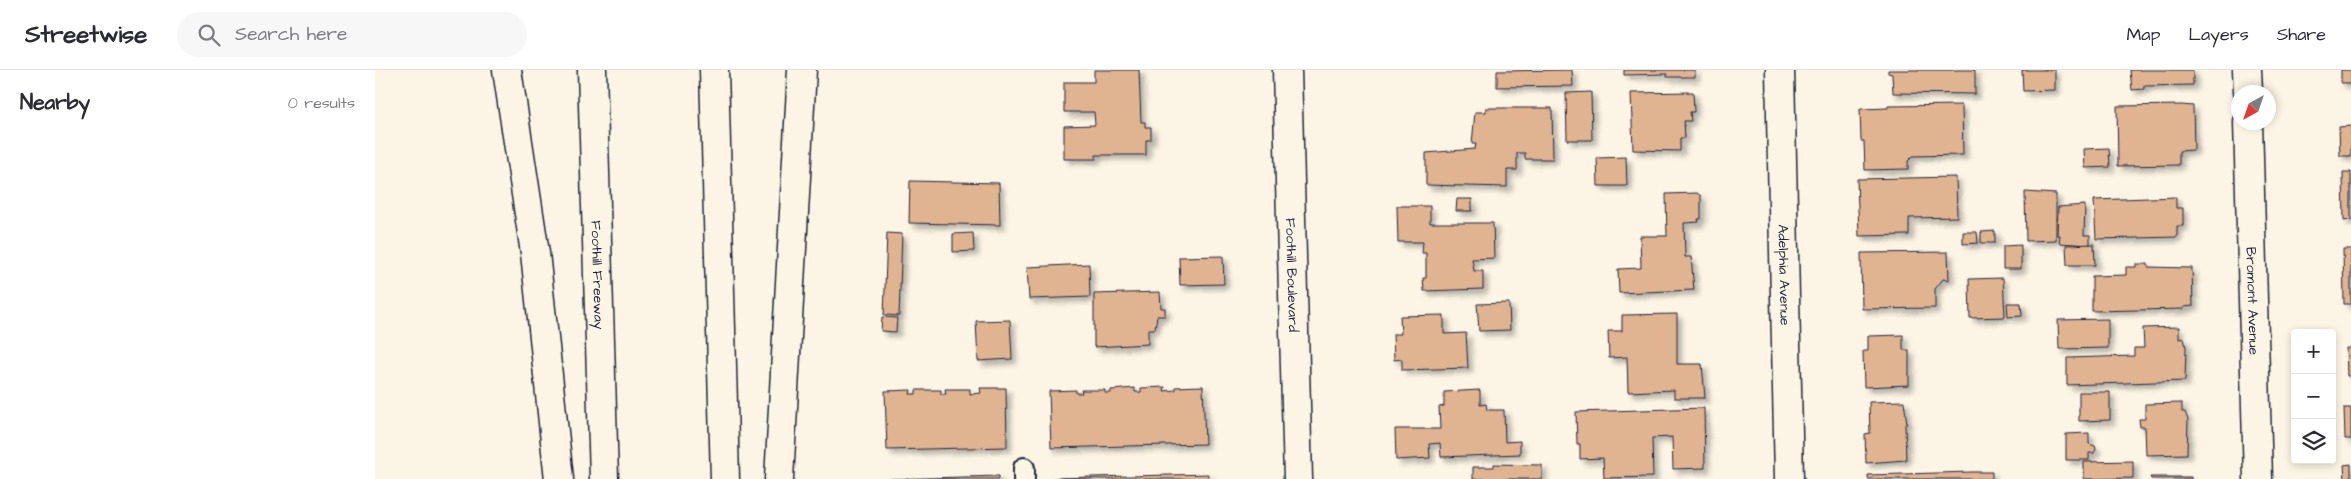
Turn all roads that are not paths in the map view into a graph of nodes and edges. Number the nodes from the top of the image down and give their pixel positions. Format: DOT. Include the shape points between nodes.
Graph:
graph roads {
  1 [pos="507,70"];
  2 [pos="592,70"];
  3 [pos="714,70"];
  4 [pos="803,70"];
  5 [pos="1287,70"];
  6 [pos="1780,70"];
  7 [pos="2247,70"];
  8 [pos="2248,85"];
  9 [pos="2249,130"];
  10 [pos="559,479"];
  11 [pos="604,479"];
  12 [pos="725,479"];
  13 [pos="779,479"];
  14 [pos="1298,479"];
  15 [pos="1789,479"];
  16 [pos="2257,479"];
  1 -- 10 [label="main road" via="535,253"];
  2 -- 11 [label="main road, Foothill Freeway"];
  3 -- 12 [label="main road"];
  4 -- 13 [label="main road"];
  5 -- 14 [label="main road, Foothill Boulevard"];
  6 -- 15 [label="main road, Adelphia Avenue"];
  7 -- 8 [label="main road"];
  9 -- 16 [label="main road, Bromont Avenue"];
}
